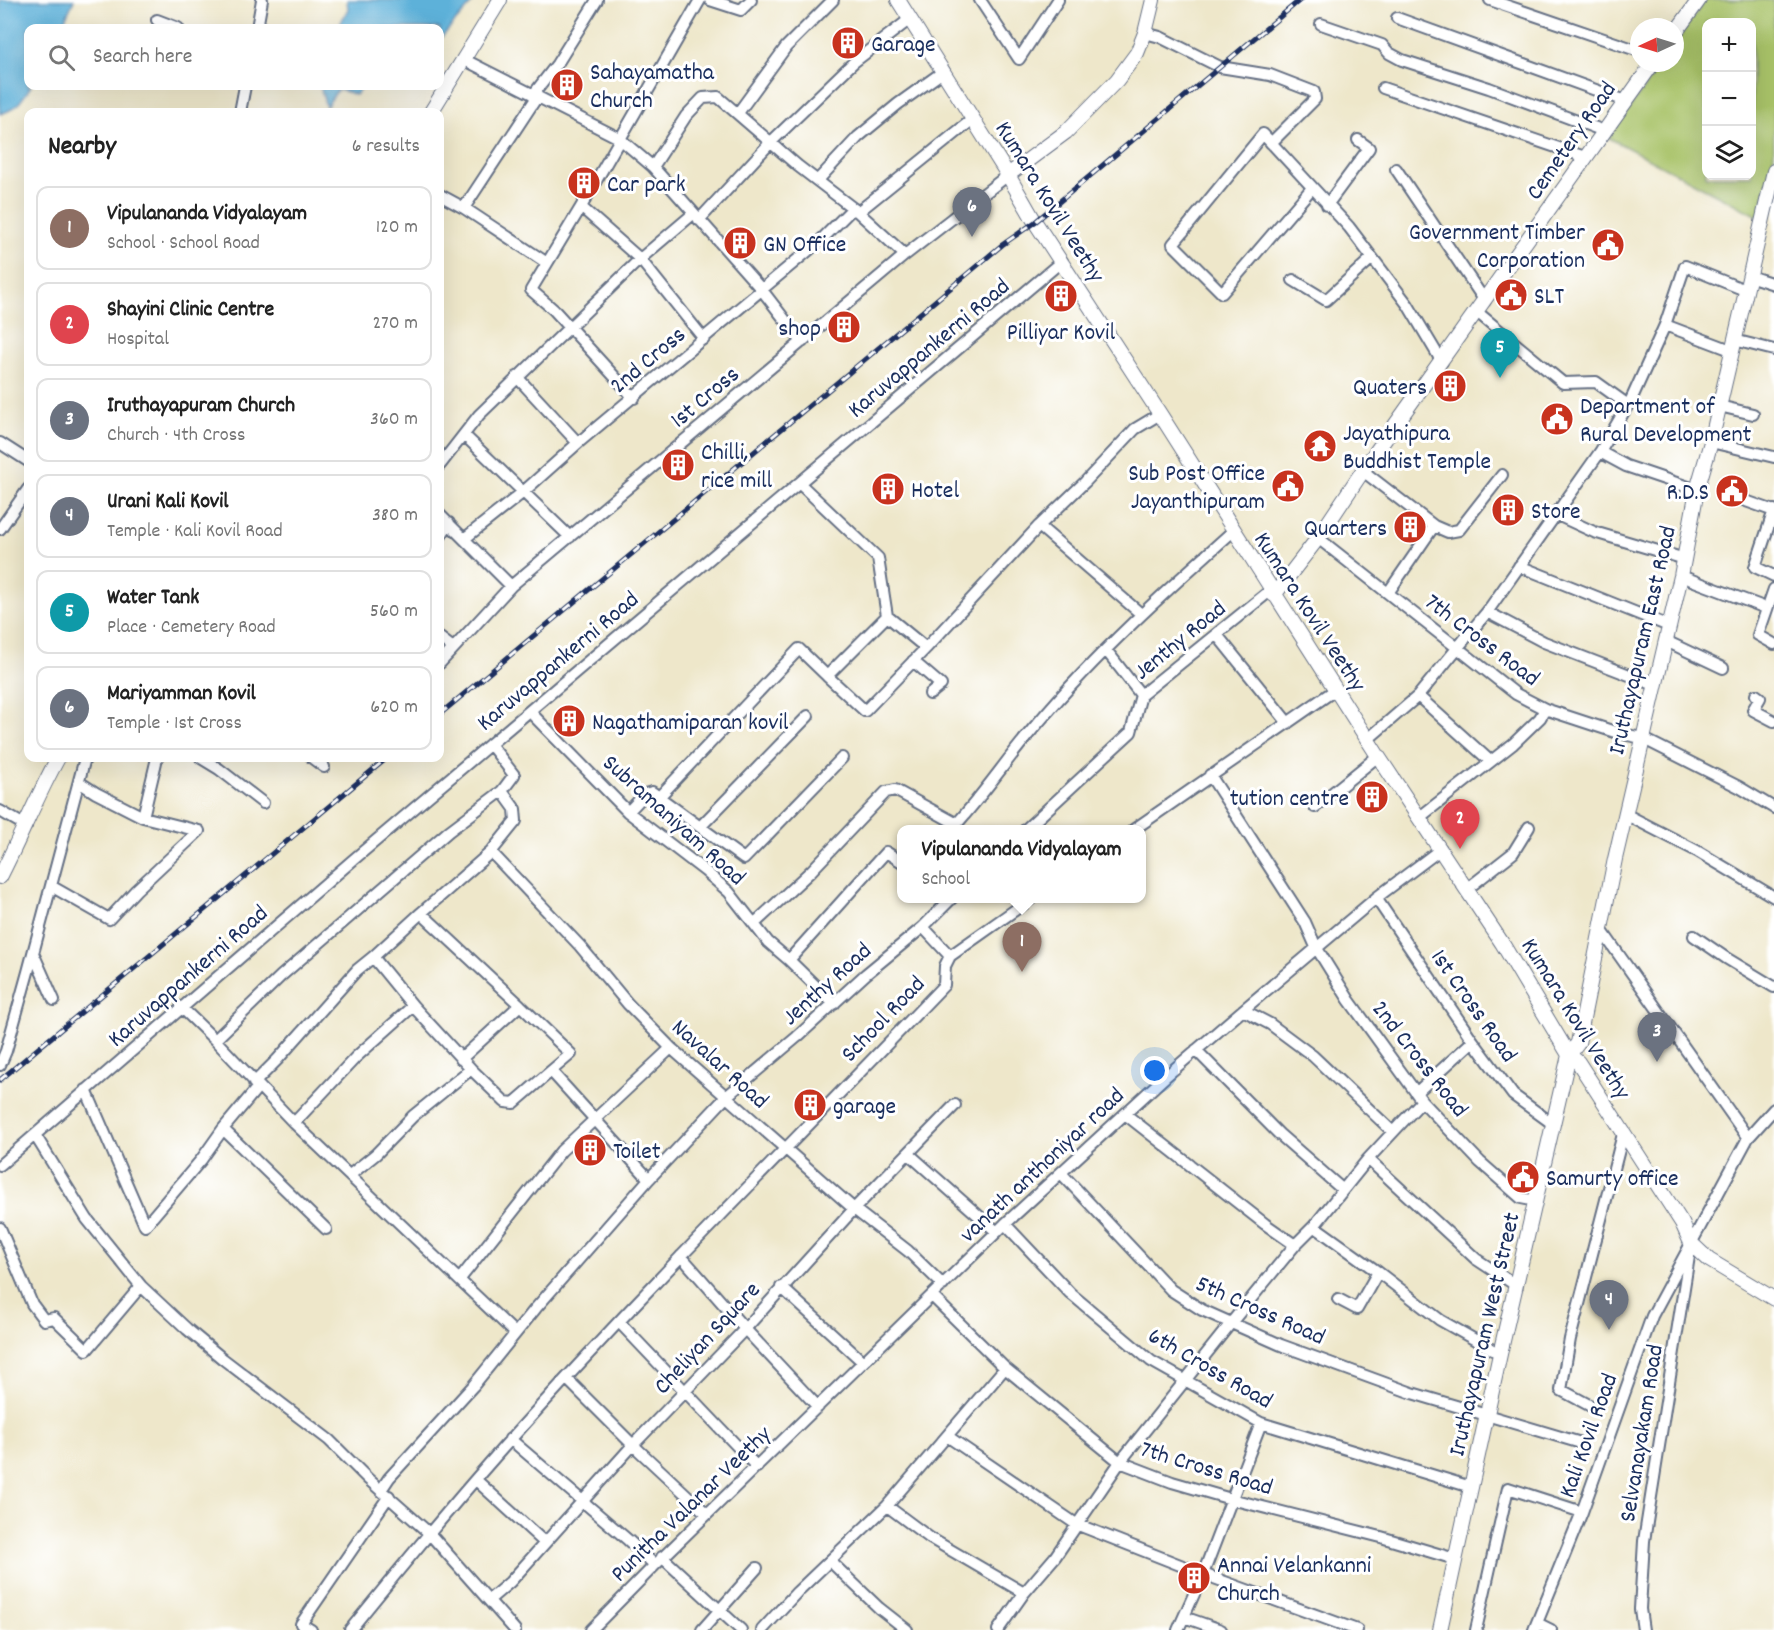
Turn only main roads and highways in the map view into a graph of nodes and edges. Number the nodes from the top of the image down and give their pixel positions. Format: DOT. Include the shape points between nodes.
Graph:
graph roads {
  1 [pos="500,0"];
  2 [pos="898,0"];
  3 [pos="1154,0"];
  4 [pos="1699,0"];
  5 [pos="1684,21"];
  6 [pos="1647,72"];
  7 [pos="433,108"];
  8 [pos="1774,171"];
  9 [pos="1008,175"];
  10 [pos="1769,215"];
  11 [pos="1273,593"];
  12 [pos="56,762"];
  13 [pos="0,877"];
  14 [pos="1572,1052"];
  15 [pos="1774,1299"];
  16 [pos="1440,1630"];
  1 -- 7 [label="main road"];
  2 -- 9 [label="main road, Kumara Kovil Veethy"];
  3 -- 9 [label="main road" via="1137,53 1117,80 1066,132"];
  4 -- 5 [label="main road"];
  6 -- 11 [label="main road, Cemetery Road" via="1318,538"];
  8 -- 10 [label="main road, Iruthayapuram East Road"];
  9 -- 11 [label="main road, Kumara Kovil Veethy"];
  10 -- 14 [label="main road, Iruthayapuram East Road" via="1747,283 1697,490 1578,1043"];
  11 -- 14 [label="main road, Kumara Kovil Veethy"];
  12 -- 13 [label="main road"];
  14 -- 15 [label="main road, Kumara Kovil Veethy" via="1682,1223 1687,1250"];
  14 -- 16 [label="main road, Iruthayapuram West Street"];
}
